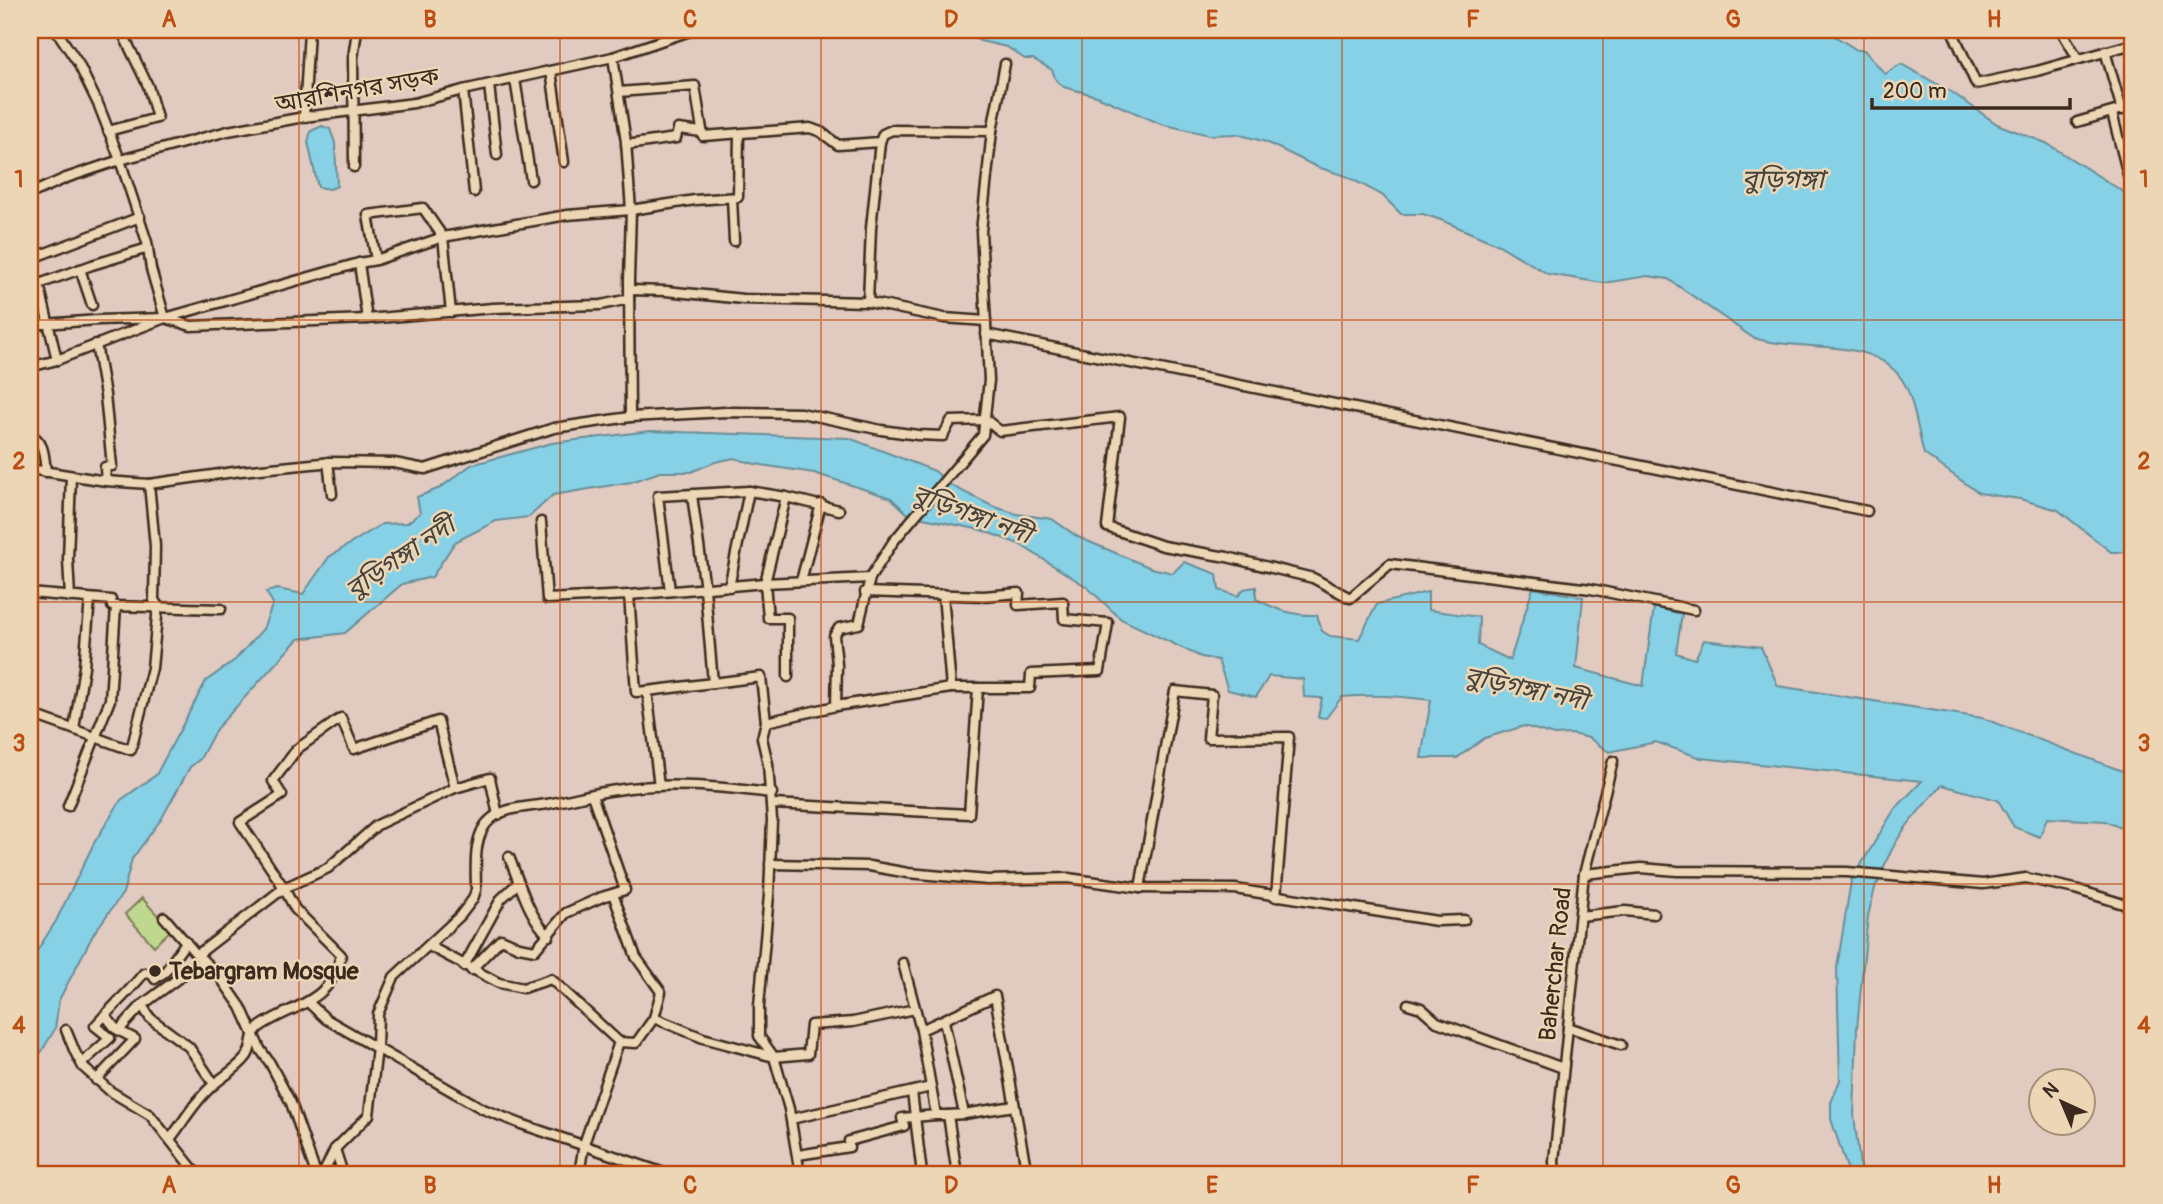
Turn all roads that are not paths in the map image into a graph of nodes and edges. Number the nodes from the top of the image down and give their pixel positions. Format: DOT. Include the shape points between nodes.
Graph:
graph roads {
  1 [pos="56,30"];
  2 [pos="121,30"];
  3 [pos="309,30"];
  4 [pos="356,30"];
  5 [pos="693,30"];
  6 [pos="1952,30"];
  7 [pos="2061,30"];
  8 [pos="2133,44"];
  9 [pos="2105,51"];
  10 [pos="613,57"];
  11 [pos="2078,59"];
  12 [pos="1006,64"];
  13 [pos="551,71"];
  14 [pos="515,79"];
  15 [pos="489,85"];
  16 [pos="463,90"];
  17 [pos="619,92"];
  18 [pos="2133,106"];
  19 [pos="2122,110"];
  20 [pos="353,112"];
  21 [pos="2112,113"];
  22 [pos="304,117"];
  23 [pos="2077,122"];
  24 [pos="108,131"];
  25 [pos="992,131"];
  26 [pos="702,132"];
  27 [pos="739,134"];
  28 [pos="880,142"];
  29 [pos="626,145"];
  30 [pos="497,155"];
  31 [pos="120,160"];
  32 [pos="564,162"];
  33 [pos="354,167"];
  34 [pos="2133,174"];
  35 [pos="531,180"];
  36 [pos="474,192"];
  37 [pos="30,194"];
  38 [pos="732,198"];
  39 [pos="631,210"];
  40 [pos="140,217"];
  41 [pos="443,237"];
  42 [pos="30,240"];
  43 [pos="734,241"];
  44 [pos="148,248"];
  45 [pos="376,260"];
  46 [pos="359,263"];
  47 [pos="80,269"];
  48 [pos="629,295"];
  49 [pos="868,302"];
  50 [pos="92,305"];
  51 [pos="451,312"];
  52 [pos="165,318"];
  53 [pos="367,319"];
  54 [pos="986,321"];
  55 [pos="50,324"];
  56 [pos="30,325"];
  57 [pos="986,334"];
  58 [pos="96,344"];
  59 [pos="57,360"];
  60 [pos="30,367"];
  61 [pos="631,416"];
  62 [pos="986,421"];
  63 [pos="30,434"];
  64 [pos="328,462"];
  65 [pos="30,469"];
  66 [pos="46,472"];
  67 [pos="71,476"];
  68 [pos="106,481"];
  69 [pos="149,484"];
  70 [pos="749,491"];
  71 [pos="332,494"];
  72 [pos="692,495"];
  73 [pos="786,497"];
  74 [pos="821,505"];
  75 [pos="839,510"];
  76 [pos="1867,510"];
  77 [pos="541,522"];
  78 [pos="870,578"];
  79 [pos="801,581"];
  80 [pos="765,583"];
  81 [pos="729,587"];
  82 [pos="705,589"];
  83 [pos="670,591"];
  84 [pos="866,592"];
  85 [pos="30,593"];
  86 [pos="943,594"];
  87 [pos="629,595"];
  88 [pos="70,597"];
  89 [pos="90,598"];
  90 [pos="116,606"];
  91 [pos="158,606"];
  92 [pos="221,609"];
  93 [pos="1694,610"];
  94 [pos="788,677"];
  95 [pos="713,683"];
  96 [pos="951,688"];
  97 [pos="978,688"];
  98 [pos="647,691"];
  99 [pos="836,706"];
  100 [pos="33,718"];
  101 [pos="766,722"];
  102 [pos="74,729"];
  103 [pos="30,737"];
  104 [pos="94,738"];
  105 [pos="1613,761"];
  106 [pos="659,786"];
  107 [pos="455,788"];
  108 [pos="772,793"];
  109 [pos="592,795"];
  110 [pos="772,804"];
  111 [pos="68,806"];
  112 [pos="498,814"];
  113 [pos="509,857"];
  114 [pos="770,864"];
  115 [pos="1584,874"];
  116 [pos="519,882"];
  117 [pos="284,888"];
  118 [pos="1140,888"];
  119 [pos="613,894"];
  120 [pos="1276,897"];
  121 [pos="2133,907"];
  122 [pos="1654,914"];
  123 [pos="1580,916"];
  124 [pos="164,917"];
  125 [pos="1464,920"];
  126 [pos="550,936"];
  127 [pos="186,942"];
  128 [pos="429,946"];
  129 [pos="200,958"];
  130 [pos="903,963"];
  131 [pos="467,968"];
  132 [pos="309,1003"];
  133 [pos="1408,1004"];
  134 [pos="142,1005"];
  135 [pos="915,1009"];
  136 [pos="104,1015"];
  137 [pos="654,1018"];
  138 [pos="944,1021"];
  139 [pos="1568,1027"];
  140 [pos="120,1029"];
  141 [pos="66,1030"];
  142 [pos="921,1030"];
  143 [pos="252,1034"];
  144 [pos="619,1042"];
  145 [pos="1621,1045"];
  146 [pos="377,1048"];
  147 [pos="774,1057"];
  148 [pos="82,1063"];
  149 [pos="1563,1068"];
  150 [pos="96,1080"];
  151 [pos="214,1084"];
  152 [pos="931,1087"];
  153 [pos="912,1091"];
  154 [pos="1014,1106"];
  155 [pos="964,1114"];
  156 [pos="936,1115"];
  157 [pos="948,1115"];
  158 [pos="914,1117"];
  159 [pos="791,1119"];
  160 [pos="170,1139"];
  161 [pos="584,1144"];
  162 [pos="335,1149"];
  163 [pos="798,1155"];
  164 [pos="645,1170"];
  165 [pos="197,1174"];
  166 [pos="316,1174"];
  167 [pos="323,1174"];
  168 [pos="344,1174"];
  169 [pos="579,1174"];
  170 [pos="667,1174"];
  171 [pos="800,1174"];
  172 [pos="922,1174"];
  173 [pos="957,1174"];
  174 [pos="1027,1174"];
  175 [pos="1555,1174"];
  1 -- 24 [label="street" via="78,63"];
  2 -- 24 [label="street" via="148,86 157,118"];
  3 -- 22 [label="street"];
  4 -- 20 [label="street"];
  5 -- 10 [label="street, আরশিনগর সড়ক"];
  6 -- 11 [label="street" via="1976,84"];
  7 -- 11 [label="street"];
  8 -- 9 [label="street"];
  9 -- 11 [label="street"];
  9 -- 19 [label="street"];
  10 -- 13 [label="street, আরশিনগর সড়ক"];
  10 -- 17 [label="street"];
  12 -- 25 [label="street"];
  13 -- 14 [label="street, আরশিনগর সড়ক"];
  13 -- 32 [label="street"];
  14 -- 15 [label="street, আরশিনগর সড়ক"];
  14 -- 35 [label="street"];
  15 -- 16 [label="street, আরশিনগর সড়ক"];
  15 -- 30 [label="street"];
  16 -- 20 [label="street, আরশিনগর সড়ক"];
  16 -- 36 [label="street"];
  17 -- 26 [label="street" via="695,86"];
  17 -- 29 [label="street"];
  18 -- 19 [label="street"];
  19 -- 21 [label="street"];
  20 -- 22 [label="street, আরশিনগর সড়ক"];
  20 -- 33 [label="street"];
  21 -- 23 [label="street"];
  21 -- 34 [label="street" via="2128,175"];
  22 -- 31 [label="street, আরশিনগর সড়ক" via="228,131"];
  24 -- 31 [label="street"];
  25 -- 28 [label="street" via="892,130 883,134"];
  25 -- 54 [label="street" via="981,231"];
  26 -- 27 [label="street" via="703,136"];
  26 -- 29 [label="street" via="678,129 676,138"];
  27 -- 28 [label="street" via="810,128 838,145"];
  27 -- 38 [label="street" via="738,197"];
  28 -- 49 [label="street"];
  29 -- 39 [label="street"];
  31 -- 37 [label="street, আরশিনগর সড়ক"];
  31 -- 40 [label="street"];
  38 -- 39 [label="street"];
  38 -- 43 [label="street"];
  39 -- 41 [label="street" via="567,215"];
  39 -- 48 [label="street"];
  40 -- 42 [label="street" via="35,257"];
  40 -- 44 [label="street"];
  41 -- 45 [label="street"];
  41 -- 45 [label="street" via="423,208 369,214"];
  41 -- 51 [label="street"];
  44 -- 47 [label="street"];
  44 -- 52 [label="street"];
  45 -- 46 [label="street"];
  46 -- 52 [label="street"];
  46 -- 53 [label="street"];
  47 -- 50 [label="street"];
  47 -- 55 [label="street" via="39,284"];
  48 -- 49 [label="street" via="666,291 743,299"];
  48 -- 51 [label="street" via="589,306"];
  48 -- 61 [label="street"];
  49 -- 54 [label="street" via="944,318"];
  51 -- 53 [label="street"];
  52 -- 53 [label="street" via="191,326"];
  52 -- 55 [label="street"];
  52 -- 58 [label="street"];
  54 -- 57 [label="street"];
  55 -- 56 [label="street"];
  55 -- 59 [label="street"];
  57 -- 62 [label="street"];
  57 -- 76 [label="street"];
  58 -- 59 [label="street"];
  58 -- 68 [label="street" via="112,466 105,467"];
  59 -- 60 [label="street"];
  61 -- 62 [label="street" via="801,413 943,436 951,421"];
  61 -- 64 [label="street" via="554,428 425,469 394,463"];
  62 -- 78 [label="street" via="983,435 893,542"];
  62 -- 93 [label="street" via="1000,431 1120,417 1107,527 1163,547 1313,578 1350,598 1391,564 1591,589"];
  63 -- 66 [label="street" via="43,448"];
  64 -- 69 [label="street"];
  64 -- 71 [label="street"];
  65 -- 66 [label="street"];
  66 -- 67 [label="street"];
  67 -- 68 [label="street"];
  67 -- 88 [label="street"];
  68 -- 69 [label="street"];
  69 -- 91 [label="street" via="154,600"];
  70 -- 72 [label="street"];
  70 -- 73 [label="street"];
  70 -- 81 [label="street"];
  72 -- 82 [label="street"];
  72 -- 83 [label="street" via="658,496"];
  73 -- 74 [label="street"];
  73 -- 80 [label="street"];
  74 -- 75 [label="street"];
  74 -- 79 [label="street"];
  77 -- 87 [label="street" via="547,599"];
  78 -- 79 [label="street"];
  78 -- 84 [label="street"];
  79 -- 80 [label="street"];
  80 -- 81 [label="street"];
  80 -- 94 [label="street" via="768,618 788,618"];
  81 -- 82 [label="street"];
  82 -- 83 [label="street"];
  82 -- 95 [label="street"];
  83 -- 87 [label="street"];
  84 -- 86 [label="street"];
  84 -- 99 [label="street" via="859,624 839,628 834,636"];
  85 -- 88 [label="street"];
  86 -- 96 [label="street"];
  86 -- 97 [label="street" via="1019,593 1018,606 1063,602 1064,619 1108,623 1100,671 1031,674 1030,688"];
  87 -- 98 [label="street" via="636,692"];
  88 -- 89 [label="street"];
  89 -- 90 [label="street" via="111,600"];
  89 -- 102 [label="street"];
  90 -- 91 [label="street"];
  90 -- 104 [label="street" via="110,700"];
  91 -- 92 [label="street"];
  91 -- 104 [label="street" via="152,667 131,750"];
  95 -- 98 [label="street"];
  95 -- 101 [label="street" via="761,677"];
  96 -- 97 [label="street"];
  96 -- 99 [label="street"];
  97 -- 110 [label="street" via="969,814"];
  98 -- 106 [label="street"];
  99 -- 101 [label="street"];
  100 -- 102 [label="street"];
  100 -- 103 [label="street"];
  101 -- 108 [label="street" via="762,738"];
  102 -- 104 [label="street"];
  104 -- 111 [label="street"];
  105 -- 115 [label="street, Baherchar Road"];
  106 -- 108 [label="street"];
  106 -- 109 [label="street"];
  107 -- 112 [label="street" via="490,778"];
  107 -- 117 [label="street" via="377,825 328,868"];
  107 -- 117 [label="street" via="438,721 354,749 341,718 297,749 273,781 282,795 240,822"];
  108 -- 110 [label="street"];
  109 -- 112 [label="street"];
  109 -- 119 [label="street" via="625,890"];
  110 -- 114 [label="street"];
  112 -- 128 [label="street" via="480,834 473,899"];
  113 -- 116 [label="street"];
  114 -- 118 [label="street" via="869,866 988,880 1068,878"];
  114 -- 147 [label="street" via="758,1006 759,1036"];
  115 -- 121 [label="street" via="1642,868 1847,872 1983,884 2026,878"];
  115 -- 123 [label="street, Baherchar Road"];
  116 -- 126 [label="street" via="540,927"];
  116 -- 131 [label="street" via="501,899"];
  117 -- 129 [label="street"];
  117 -- 132 [label="street" via="295,909 341,955 325,989"];
  118 -- 120 [label="street" via="1235,890"];
  118 -- 120 [label="street" via="1175,691 1212,695 1208,738 1289,737"];
  119 -- 126 [label="street" via="566,913"];
  119 -- 137 [label="street" via="636,957 661,992"];
  120 -- 125 [label="street" via="1437,921"];
  122 -- 123 [label="street" via="1625,911"];
  123 -- 139 [label="street, Baherchar Road"];
  124 -- 127 [label="street"];
  126 -- 131 [label="street" via="535,950 501,939"];
  127 -- 129 [label="street"];
  127 -- 136 [label="street" via="165,972 155,979 144,973"];
  128 -- 131 [label="street"];
  128 -- 146 [label="street" via="394,977 378,1014"];
  129 -- 134 [label="street"];
  129 -- 143 [label="street" via="242,1007"];
  130 -- 135 [label="street"];
  131 -- 144 [label="street" via="523,989 551,979"];
  132 -- 143 [label="street" via="262,1024"];
  132 -- 146 [label="street" via="326,1019"];
  133 -- 149 [label="street" via="1422,1008 1437,1022"];
  134 -- 140 [label="street"];
  134 -- 151 [label="street" via="150,1018 189,1047"];
  135 -- 142 [label="street"];
  135 -- 147 [label="street" via="811,1025 808,1054"];
  136 -- 140 [label="street"];
  136 -- 148 [label="street" via="95,1026 110,1038"];
  137 -- 144 [label="street" via="636,1042"];
  137 -- 147 [label="street" via="703,1038"];
  138 -- 142 [label="street"];
  138 -- 154 [label="street" via="995,996"];
  138 -- 155 [label="street"];
  139 -- 145 [label="street"];
  139 -- 149 [label="street, Baherchar Road"];
  140 -- 150 [label="street" via="135,1039"];
  141 -- 148 [label="street"];
  142 -- 152 [label="street"];
  143 -- 151 [label="street" via="243,1060"];
  143 -- 166 [label="street" via="291,1103"];
  144 -- 161 [label="street"];
  146 -- 161 [label="street" via="483,1109"];
  146 -- 162 [label="street" via="369,1115"];
  147 -- 159 [label="street"];
  148 -- 150 [label="street"];
  149 -- 175 [label="street, Baherchar Road"];
  150 -- 160 [label="street" via="150,1115"];
  151 -- 160 [label="street"];
  152 -- 153 [label="street"];
  152 -- 156 [label="street"];
  153 -- 158 [label="street"];
  153 -- 159 [label="street"];
  154 -- 155 [label="street"];
  154 -- 174 [label="street"];
  155 -- 157 [label="street"];
  156 -- 157 [label="street"];
  156 -- 158 [label="street"];
  157 -- 173 [label="street"];
  158 -- 163 [label="street" via="902,1118 904,1126 849,1141 849,1147"];
  158 -- 172 [label="street"];
  159 -- 163 [label="street"];
  160 -- 165 [label="street"];
  161 -- 164 [label="street"];
  161 -- 169 [label="street"];
  162 -- 167 [label="street"];
  162 -- 168 [label="street"];
  163 -- 171 [label="street"];
  164 -- 170 [label="street"];
}
